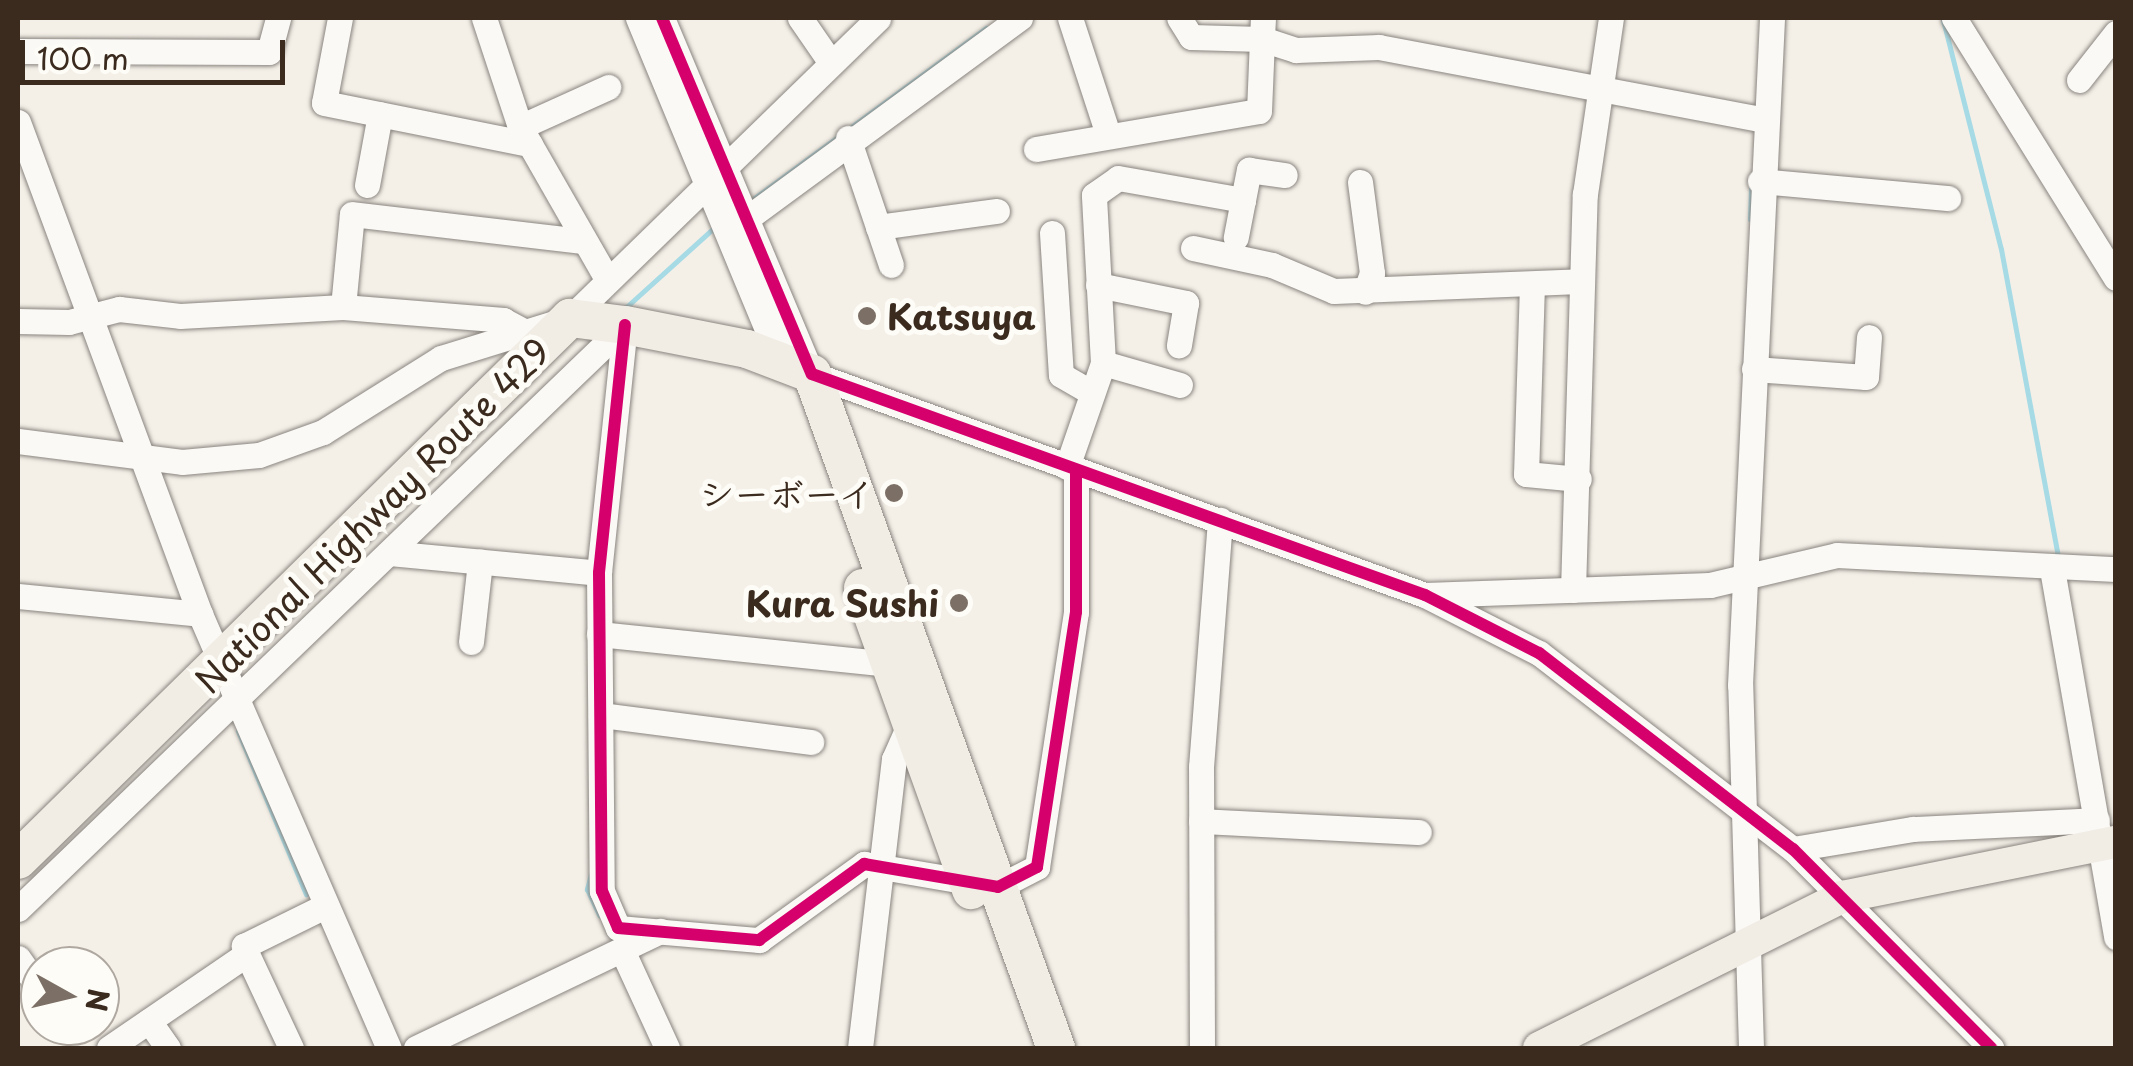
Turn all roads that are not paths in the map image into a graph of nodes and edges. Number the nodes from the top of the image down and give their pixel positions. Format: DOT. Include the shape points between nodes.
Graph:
graph roads {
  1 [pos="278,18"];
  2 [pos="340,18"];
  3 [pos="484,18"];
  4 [pos="638,18"];
  5 [pos="662,18"];
  6 [pos="800,18"];
  7 [pos="878,18"];
  8 [pos="1020,18"];
  9 [pos="1070,18"];
  10 [pos="1179,18"];
  11 [pos="1611,18"];
  12 [pos="1772,18"];
  13 [pos="1954,18"];
  14 [pos="1263,28"];
  15 [pos="2116,33"];
  16 [pos="18,51"];
  17 [pos="832,63"];
  18 [pos="2080,80"];
  19 [pos="608,87"];
  20 [pos="1597,88"];
  21 [pos="380,114"];
  22 [pos="1764,120"];
  23 [pos="18,122"];
  24 [pos="1108,134"];
  25 [pos="525,136"];
  26 [pos="848,138"];
  27 [pos="1036,148"];
  28 [pos="726,162"];
  29 [pos="1284,176"];
  30 [pos="1760,180"];
  31 [pos="705,182"];
  32 [pos="1360,182"];
  33 [pos="367,185"];
  34 [pos="1948,198"];
  35 [pos="1243,200"];
  36 [pos="746,208"];
  37 [pos="997,212"];
  38 [pos="724,226"];
  39 [pos="878,227"];
  40 [pos="1052,233"];
  41 [pos="1236,237"];
  42 [pos="583,241"];
  43 [pos="1193,248"];
  44 [pos="891,266"];
  45 [pos="2116,278"];
  46 [pos="607,279"];
  47 [pos="1580,281"];
  48 [pos="1532,284"];
  49 [pos="1098,285"];
  50 [pos="1365,292"];
  51 [pos="343,307"];
  52 [pos="83,318"];
  53 [pos="18,321"];
  54 [pos="604,322"];
  55 [pos="1869,337"];
  56 [pos="530,342"];
  57 [pos="1178,345"];
  58 [pos="1103,363"];
  59 [pos="796,367"];
  60 [pos="1754,368"];
  61 [pos="1180,385"];
  62 [pos="1092,393"];
  63 [pos="18,441"];
  64 [pos="138,456"];
  65 [pos="1072,468"];
  66 [pos="1579,480"];
  67 [pos="1220,520"];
  68 [pos="389,553"];
  69 [pos="480,562"];
  70 [pos="2116,568"];
  71 [pos="2052,569"];
  72 [pos="593,573"];
  73 [pos="1748,575"];
  74 [pos="1573,590"];
  75 [pos="1425,595"];
  76 [pos="18,596"];
  77 [pos="200,614"];
  78 [pos="599,634"];
  79 [pos="471,642"];
  80 [pos="889,664"];
  81 [pos="230,687"];
  82 [pos="601,715"];
  83 [pos="910,723"];
  84 [pos="811,742"];
  85 [pos="1735,803"];
  86 [pos="1201,821"];
  87 [pos="1419,832"];
  88 [pos="2105,836"];
  89 [pos="1793,849"];
  90 [pos="18,860"];
  91 [pos="879,866"];
  92 [pos="982,882"];
  93 [pos="1842,897"];
  94 [pos="323,907"];
  95 [pos="18,909"];
  96 [pos="660,931"];
  97 [pos="2116,937"];
  98 [pos="1747,942"];
  99 [pos="618,951"];
  100 [pos="247,954"];
  101 [pos="148,1021"];
  102 [pos="109,1048"];
  103 [pos="168,1048"];
  104 [pos="291,1048"];
  105 [pos="389,1048"];
  106 [pos="416,1048"];
  107 [pos="668,1048"];
  108 [pos="860,1048"];
  109 [pos="1029,1048"];
  110 [pos="1056,1048"];
  111 [pos="1202,1048"];
  112 [pos="1540,1048"];
  113 [pos="1751,1048"];
  114 [pos="1991,1048"];
  1 -- 16 [label="street" via="268,52"];
  2 -- 21 [label="street" via="324,103"];
  3 -- 25 [label="street"];
  4 -- 31 [label="street"];
  5 -- 28 [label="street"];
  6 -- 17 [label="street"];
  7 -- 17 [label="street"];
  8 -- 26 [label="street"];
  9 -- 24 [label="street"];
  10 -- 14 [label="street" via="1191,37"];
  11 -- 20 [label="street"];
  12 -- 22 [label="street"];
  13 -- 45 [label="street"];
  14 -- 20 [label="street" via="1296,50 1379,47"];
  14 -- 24 [label="street" via="1258,111"];
  15 -- 18 [label="street"];
  17 -- 28 [label="street"];
  19 -- 25 [label="street"];
  20 -- 22 [label="street"];
  20 -- 47 [label="street"];
  21 -- 25 [label="street"];
  21 -- 33 [label="street"];
  22 -- 30 [label="street"];
  23 -- 52 [label="street"];
  24 -- 27 [label="street"];
  25 -- 42 [label="street"];
  26 -- 36 [label="street"];
  26 -- 39 [label="street"];
  28 -- 31 [label="street"];
  28 -- 36 [label="street"];
  29 -- 35 [label="street" via="1249,170"];
  30 -- 34 [label="street"];
  30 -- 60 [label="street"];
  31 -- 38 [label="street"];
  31 -- 46 [label="street"];
  32 -- 50 [label="street" via="1372,273"];
  35 -- 41 [label="street"];
  35 -- 49 [label="street" via="1118,178 1094,195"];
  36 -- 38 [label="street"];
  36 -- 59 [label="street"];
  37 -- 39 [label="street"];
  38 -- 59 [label="street"];
  39 -- 44 [label="street"];
  40 -- 62 [label="street" via="1061,376"];
  42 -- 46 [label="street"];
  42 -- 51 [label="street" via="352,214"];
  43 -- 50 [label="street" via="1292,271 1334,292"];
  46 -- 54 [label="street"];
  47 -- 48 [label="street"];
  47 -- 66 [label="street"];
  48 -- 50 [label="street"];
  48 -- 66 [label="street" via="1526,474"];
  49 -- 57 [label="street" via="1186,303"];
  49 -- 58 [label="street"];
  51 -- 52 [label="street" via="180,316 119,309"];
  51 -- 56 [label="street" via="503,320"];
  52 -- 53 [label="street"];
  52 -- 64 [label="street"];
  54 -- 56 [label="highway, National Highway Route 429"];
  54 -- 59 [label="highway"];
  54 -- 68 [label="street"];
  54 -- 72 [label="street"];
  55 -- 60 [label="street" via="1866,377"];
  56 -- 64 [label="street" via="441,358 323,432 259,456"];
  56 -- 81 [label="highway, National Highway Route 429"];
  58 -- 61 [label="street"];
  58 -- 62 [label="street"];
  59 -- 65 [label="street"];
  59 -- 80 [label="highway"];
  59 -- 92 [label="highway"];
  60 -- 73 [label="street"];
  62 -- 65 [label="street"];
  63 -- 64 [label="street"];
  64 -- 77 [label="street"];
  65 -- 67 [label="street"];
  65 -- 92 [label="street" via="1076,612 1053,805 1037,867"];
  66 -- 74 [label="street"];
  67 -- 75 [label="street"];
  67 -- 86 [label="street"];
  68 -- 69 [label="street"];
  68 -- 81 [label="street"];
  69 -- 72 [label="street"];
  69 -- 79 [label="street"];
  70 -- 71 [label="street"];
  71 -- 73 [label="street" via="1850,554"];
  71 -- 88 [label="street"];
  72 -- 78 [label="street"];
  73 -- 74 [label="street"];
  73 -- 85 [label="street"];
  74 -- 75 [label="street"];
  75 -- 85 [label="street" via="1538,654"];
  76 -- 77 [label="street"];
  77 -- 81 [label="street"];
  78 -- 80 [label="street"];
  78 -- 82 [label="street"];
  80 -- 83 [label="highway"];
  81 -- 90 [label="highway, National Highway Route 429"];
  81 -- 94 [label="street"];
  81 -- 95 [label="street"];
  82 -- 84 [label="street"];
  82 -- 96 [label="street" via="602,890 618,928"];
  83 -- 91 [label="street" via="894,759"];
  83 -- 92 [label="highway"];
  85 -- 89 [label="street"];
  85 -- 98 [label="street"];
  86 -- 87 [label="street"];
  86 -- 111 [label="street"];
  88 -- 89 [label="street" via="1913,829"];
  88 -- 93 [label="main road"];
  88 -- 97 [label="street"];
  89 -- 93 [label="street"];
  91 -- 92 [label="street"];
  91 -- 96 [label="street" via="864,864 759,940"];
  91 -- 108 [label="street"];
  92 -- 109 [label="highway"];
  92 -- 110 [label="highway"];
  93 -- 98 [label="main road"];
  93 -- 114 [label="street"];
  94 -- 100 [label="street" via="244,946"];
  94 -- 105 [label="street"];
  96 -- 99 [label="street"];
  98 -- 112 [label="main road"];
  98 -- 113 [label="street"];
  99 -- 106 [label="street"];
  99 -- 107 [label="street"];
  100 -- 101 [label="street"];
  100 -- 104 [label="street"];
  101 -- 102 [label="street"];
  101 -- 103 [label="street"];
}
